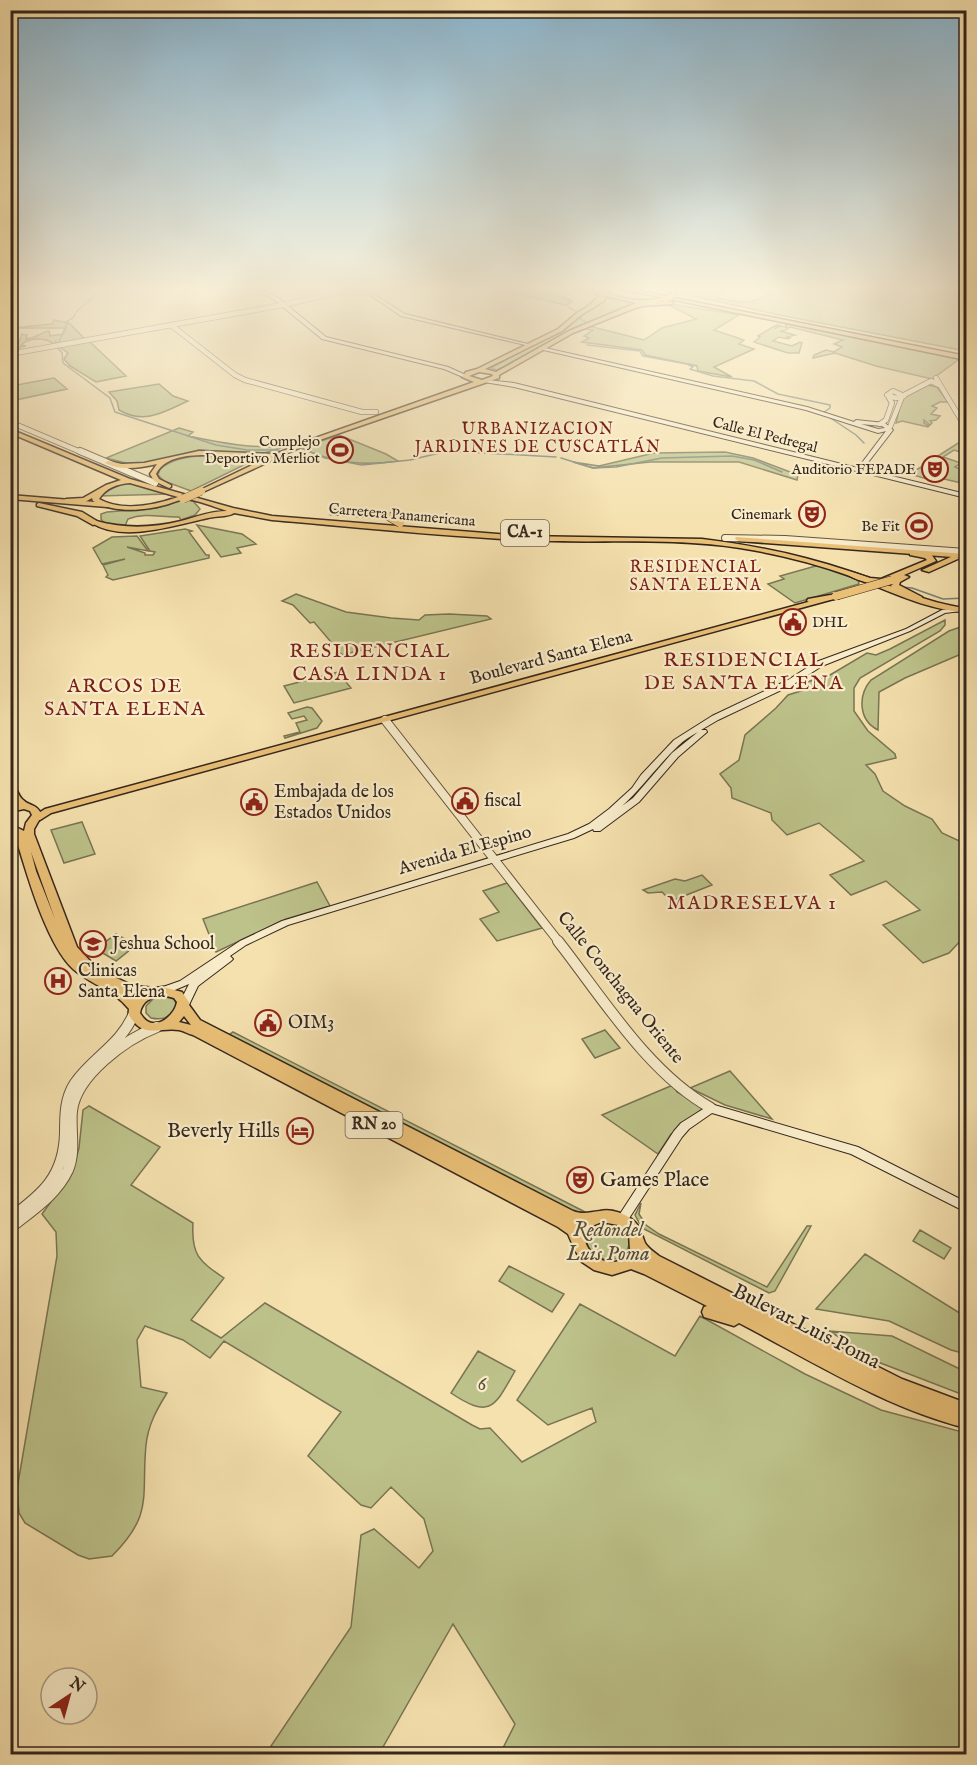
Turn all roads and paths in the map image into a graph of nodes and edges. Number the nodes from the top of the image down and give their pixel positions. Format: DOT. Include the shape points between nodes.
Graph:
graph roads {
  1 [pos="229,370"];
  2 [pos="452,370"];
  3 [pos="470,370"];
  4 [pos="493,370"];
  5 [pos="504,370"];
  6 [pos="636,370"];
  7 [pos="477,371"];
  8 [pos="498,374"];
  9 [pos="465,376"];
  10 [pos="936,378"];
  11 [pos="479,382"];
  12 [pos="488,382"];
  13 [pos="941,387"];
  14 [pos="436,389"];
  15 [pos="444,394"];
  16 [pos="904,394"];
  17 [pos="364,414"];
  18 [pos="10,422"];
  19 [pos="10,426"];
  20 [pos="875,426"];
  21 [pos="890,428"];
  22 [pos="966,428"];
  23 [pos="328,429"];
  24 [pos="10,433"];
  25 [pos="337,433"];
  26 [pos="42,435"];
  27 [pos="311,436"];
  28 [pos="320,439"];
  29 [pos="48,442"];
  30 [pos="877,446"];
  31 [pos="77,452"];
  32 [pos="279,453"];
  33 [pos="868,462"];
  34 [pos="108,463"];
  35 [pos="846,465"];
  36 [pos="250,468"];
  37 [pos="100,469"];
  38 [pos="240,470"];
  39 [pos="860,470"];
  40 [pos="880,474"];
  41 [pos="137,483"];
  42 [pos="155,483"];
  43 [pos="199,490"];
  44 [pos="180,495"];
  45 [pos="966,495"];
  46 [pos="10,499"];
  47 [pos="208,499"];
  48 [pos="197,500"];
  49 [pos="56,504"];
  50 [pos="45,507"];
  51 [pos="334,512"];
  52 [pos="248,513"];
  53 [pos="102,517"];
  54 [pos="195,517"];
  55 [pos="473,535"];
  56 [pos="725,538"];
  57 [pos="795,543"];
  58 [pos="913,553"];
  59 [pos="966,555"];
  60 [pos="956,558"];
  61 [pos="814,562"];
  62 [pos="851,574"];
  63 [pos="902,594"];
  64 [pos="919,599"];
  65 [pos="811,601"];
  66 [pos="933,604"];
  67 [pos="963,610"];
  68 [pos="944,611"];
  69 [pos="692,635"];
  70 [pos="615,655"];
  71 [pos="383,718"];
  72 [pos="10,785"];
  73 [pos="30,807"];
  74 [pos="10,809"];
  75 [pos="35,819"];
  76 [pos="11,828"];
  77 [pos="497,863"];
  78 [pos="57,925"];
  79 [pos="159,992"];
  80 [pos="184,1005"];
  81 [pos="135,1011"];
  82 [pos="162,1026"];
  83 [pos="711,1108"];
  84 [pos="966,1207"];
  85 [pos="10,1218"];
  86 [pos="593,1219"];
  87 [pos="622,1220"];
  88 [pos="10,1228"];
  89 [pos="578,1238"];
  90 [pos="639,1244"];
  91 [pos="629,1262"];
  92 [pos="709,1312"];
  93 [pos="754,1324"];
  94 [pos="966,1410"];
  95 [pos="966,1421"];
  1 -- 17 [label="street" via="244,380"];
  2 -- 9 [label="main road"];
  3 -- 7 [label="main road"];
  4 -- 8 [label="main road"];
  5 -- 8 [label="main road"];
  6 -- 20 [label="main road"];
  7 -- 8 [label="main road"];
  7 -- 9 [label="main road"];
  8 -- 12 [label="main road"];
  8 -- 35 [label="main road, Calle El Pedregal" via="512,383"];
  9 -- 11 [label="main road"];
  9 -- 14 [label="main road"];
  10 -- 13 [label="street"];
  11 -- 12 [label="main road"];
  11 -- 15 [label="main road"];
  12 -- 39 [label="main road, Calle El Pedregal" via="514,385"];
  13 -- 16 [label="street" via="927,384"];
  13 -- 22 [label="street"];
  14 -- 15 [label="main road" via="448,390"];
  14 -- 17 [label="main road"];
  15 -- 25 [label="main road"];
  16 -- 20 [label="street" via="886,393 892,403 886,420"];
  16 -- 21 [label="street"];
  17 -- 23 [label="main road"];
  18 -- 26 [label="street"];
  19 -- 29 [label="main road, Carretera Panamericana / CA-1"];
  20 -- 21 [label="main road" via="881,431"];
  20 -- 30 [label="main road"];
  21 -- 30 [label="main road"];
  23 -- 25 [label="main road" via="326,434"];
  23 -- 27 [label="main road"];
  24 -- 37 [label="main road, Carretera Panamericana / CA-1"];
  25 -- 28 [label="main road"];
  26 -- 29 [label="main road"];
  26 -- 31 [label="street"];
  27 -- 28 [label="main road" via="323,436"];
  27 -- 32 [label="main road"];
  28 -- 36 [label="main road"];
  29 -- 31 [label="main road, Carretera Panamericana / CA-1"];
  30 -- 33 [label="main road"];
  31 -- 34 [label="street"];
  31 -- 42 [label="main road, Carretera Panamericana / CA-1"];
  32 -- 34 [label="main road" via="254,457 198,453 134,468"];
  32 -- 38 [label="main road"];
  33 -- 35 [label="main road"];
  33 -- 39 [label="main road"];
  33 -- 40 [label="main road" via="871,470"];
  34 -- 42 [label="street"];
  35 -- 39 [label="main road, Calle El Pedregal"];
  36 -- 43 [label="main road"];
  36 -- 47 [label="main road" via="205,490 202,494"];
  37 -- 41 [label="main road, Carretera Panamericana / CA-1"];
  37 -- 49 [label="main road" via="111,479 94,495 82,501"];
  38 -- 43 [label="main road"];
  38 -- 44 [label="main road" via="249,464 248,459 218,454 190,455 159,465 154,477"];
  39 -- 40 [label="main road, Calle El Pedregal"];
  39 -- 45 [label="main road, Calle El Pedregal"];
  40 -- 45 [label="main road, Calle El Pedregal"];
  41 -- 48 [label="main road, Carretera Panamericana / CA-1"];
  41 -- 53 [label="main road" via="111,484 95,498"];
  42 -- 44 [label="main road, Carretera Panamericana / CA-1"];
  43 -- 44 [label="main road, bridge"];
  44 -- 47 [label="main road, Carretera Panamericana / CA-1"];
  44 -- 53 [label="main road" via="156,507"];
  46 -- 49 [label="main road"];
  46 -- 50 [label="main road"];
  47 -- 56 [label="main road, Carretera Panamericana / CA-1" via="281,514 486,530"];
  48 -- 52 [label="main road, Carretera Panamericana / CA-1"];
  48 -- 54 [label="main road" via="202,507"];
  49 -- 50 [label="main road"];
  49 -- 50 [label="main road" via="80,507"];
  49 -- 53 [label="main road"];
  49 -- 53 [label="main road" via="79,514"];
  51 -- 55 [label="main road, bridge" via="383,515 404,525"];
  52 -- 54 [label="main road"];
  52 -- 55 [label="main road, Carretera Panamericana / CA-1" via="288,520"];
  53 -- 54 [label="main road" via="122,527 147,527"];
  55 -- 61 [label="main road, Carretera Panamericana / CA-1" via="708,542 757,548"];
  56 -- 57 [label="main road, Carretera Panamericana / CA-1"];
  56 -- 59 [label="street, Carretera Panamericana" via="784,539"];
  57 -- 58 [label="main road, Carretera Panamericana / CA-1"];
  57 -- 61 [label="main road" via="777,547"];
  58 -- 59 [label="main road, Carretera Panamericana / CA-1"];
  58 -- 62 [label="main road" via="933,561 882,581"];
  59 -- 60 [label="main road"];
  60 -- 64 [label="main road" via="896,582 896,588"];
  60 -- 65 [label="main road, bridge"];
  61 -- 62 [label="main road, Carretera Panamericana / CA-1"];
  62 -- 63 [label="main road, Carretera Panamericana / CA-1"];
  62 -- 65 [label="main road, Boulevard Santa Elena" via="861,581 860,585"];
  63 -- 64 [label="main road, Carretera Panamericana / CA-1"];
  63 -- 69 [label="main road, Boulevard Santa Elena" via="880,589 860,591"];
  64 -- 66 [label="main road, Carretera Panamericana / CA-1"];
  65 -- 69 [label="main road, Boulevard Santa Elena"];
  66 -- 67 [label="main road, Carretera Panamericana / CA-1"];
  66 -- 68 [label="main road"];
  67 -- 68 [label="main road, Avenida El Espino"];
  68 -- 77 [label="main road, Avenida El Espino" via="908,630 811,668 750,702 690,741 636,800 596,830"];
  69 -- 70 [label="main road, Boulevard Santa Elena"];
  69 -- 70 [label="main road, Boulevard Santa Elena"];
  70 -- 71 [label="main road, Boulevard Santa Elena"];
  70 -- 71 [label="main road, Boulevard Santa Elena"];
  71 -- 73 [label="main road, Boulevard Santa Elena" via="43,808"];
  71 -- 75 [label="main road, Boulevard Santa Elena" via="48,811"];
  71 -- 77 [label="street, Calle Conchagua Oriente"];
  72 -- 73 [label="main road, RN 20" via="16,798"];
  73 -- 74 [label="main road, Boulevard Santa Elena"];
  73 -- 75 [label="main road, RN 20" via="37,812"];
  75 -- 76 [label="main road, RN 20" via="26,826"];
  75 -- 78 [label="main road, RN 20" via="29,834"];
  76 -- 78 [label="main road, RN 20" via="20,833"];
  77 -- 79 [label="main road, Avenida El Espino" via="285,923 243,943 183,983"];
  77 -- 80 [label="main road, Avenida El Espino" via="288,927 210,971 194,984"];
  77 -- 83 [label="street, Calle Conchagua Oriente" via="654,1065"];
  78 -- 79 [label="main road, RN 20" via="72,949 94,971 132,990"];
  78 -- 81 [label="main road, RN 20" via="61,947 71,961 125,996"];
  79 -- 80 [label="main road, RN 20" via="177,995"];
  79 -- 81 [label="main road" via="141,999"];
  80 -- 82 [label="main road" via="177,1019"];
  80 -- 86 [label="main road, RN 20" via="196,1023 573,1218"];
  81 -- 82 [label="main road, RN 20" via="137,1020 143,1024"];
  81 -- 85 [label="street" via="128,1030 85,1071 68,1096 64,1107 64,1149 56,1174"];
  82 -- 88 [label="street" via="133,1038 87,1080 73,1103 72,1156 63,1179"];
  82 -- 89 [label="main road, RN 20" via="180,1026 197,1032 563,1222"];
  83 -- 84 [label="main road, Calle Conchagua Oriente" via="854,1150"];
  83 -- 87 [label="main road" via="678,1134"];
  86 -- 87 [label="main road, RN 20" via="606,1216"];
  86 -- 89 [label="main road" via="582,1228"];
  87 -- 90 [label="main road" via="633,1228"];
  89 -- 91 [label="main road, RN 20" via="583,1254 595,1264 614,1268"];
  90 -- 91 [label="main road"];
  90 -- 94 [label="main road, Bulevar Luis Poma" via="654,1260 846,1360 911,1391"];
  91 -- 93 [label="main road, Bulevar Luis Poma / RN 20"];
  92 -- 93 [label="main road"];
  93 -- 95 [label="main road, Bulevar Luis Poma / RN 20" via="876,1387"];
}
